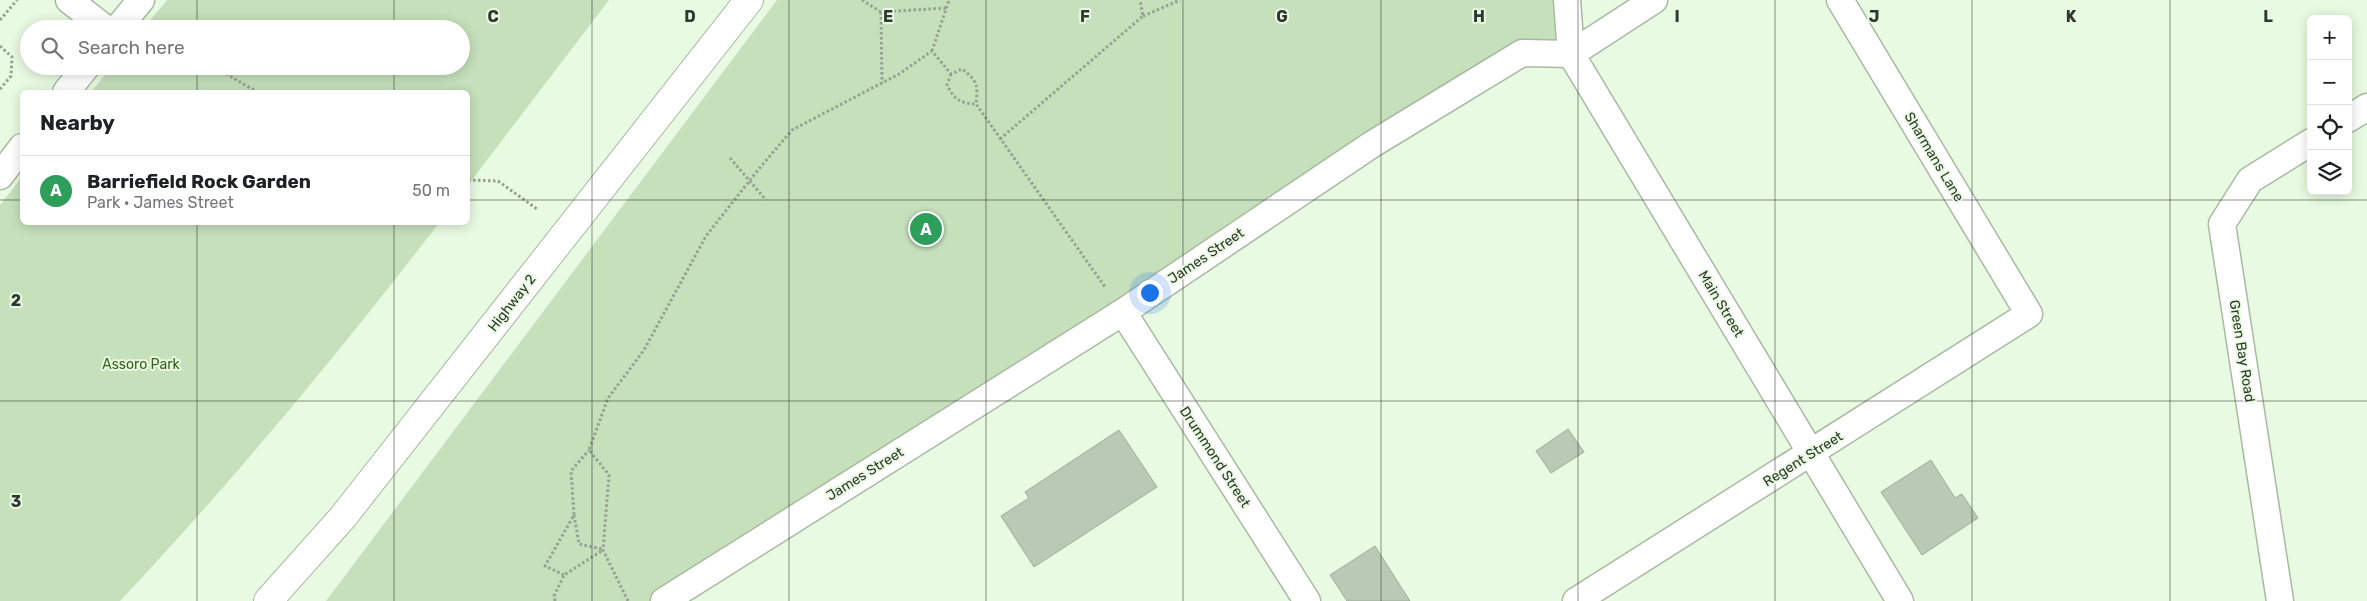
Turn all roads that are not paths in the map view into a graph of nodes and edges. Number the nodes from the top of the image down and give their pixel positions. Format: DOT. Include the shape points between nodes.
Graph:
graph roads {
  1 [pos="69,0"];
  2 [pos="141,0"];
  3 [pos="748,0"];
  4 [pos="1568,0"];
  5 [pos="1654,0"];
  6 [pos="1840,0"];
  7 [pos="95,20"];
  8 [pos="124,20"];
  9 [pos="1571,54"];
  10 [pos="80,75"];
  11 [pos="68,90"];
  12 [pos="2367,107"];
  13 [pos="2352,116"];
  14 [pos="2307,144"];
  15 [pos="20,150"];
  16 [pos="0,176"];
  17 [pos="1122,312"];
  18 [pos="2029,314"];
  19 [pos="1811,454"];
  20 [pos="268,601"];
  21 [pos="664,601"];
  22 [pos="1307,601"];
  23 [pos="1576,601"];
  24 [pos="1900,601"];
  25 [pos="2280,601"];
  1 -- 7 [label="street"];
  2 -- 8 [label="street"];
  3 -- 20 [label="main road, Highway 2" via="343,517"];
  4 -- 9 [label="street, Main Street"];
  5 -- 9 [label="street"];
  6 -- 18 [label="street, Sharmans Lane"];
  9 -- 17 [label="street, James Street" via="1522,54 1371,145"];
  9 -- 19 [label="street, Main Street"];
  10 -- 11 [label="street"];
  12 -- 13 [label="street"];
  14 -- 25 [label="street, Green Bay Road" via="2250,180 2222,224"];
  15 -- 16 [label="street"];
  17 -- 21 [label="street, James Street"];
  17 -- 22 [label="street, Drummond Street"];
  18 -- 19 [label="street, Regent Street"];
  19 -- 23 [label="street, Regent Street"];
  19 -- 24 [label="street, Main Street"];
}
